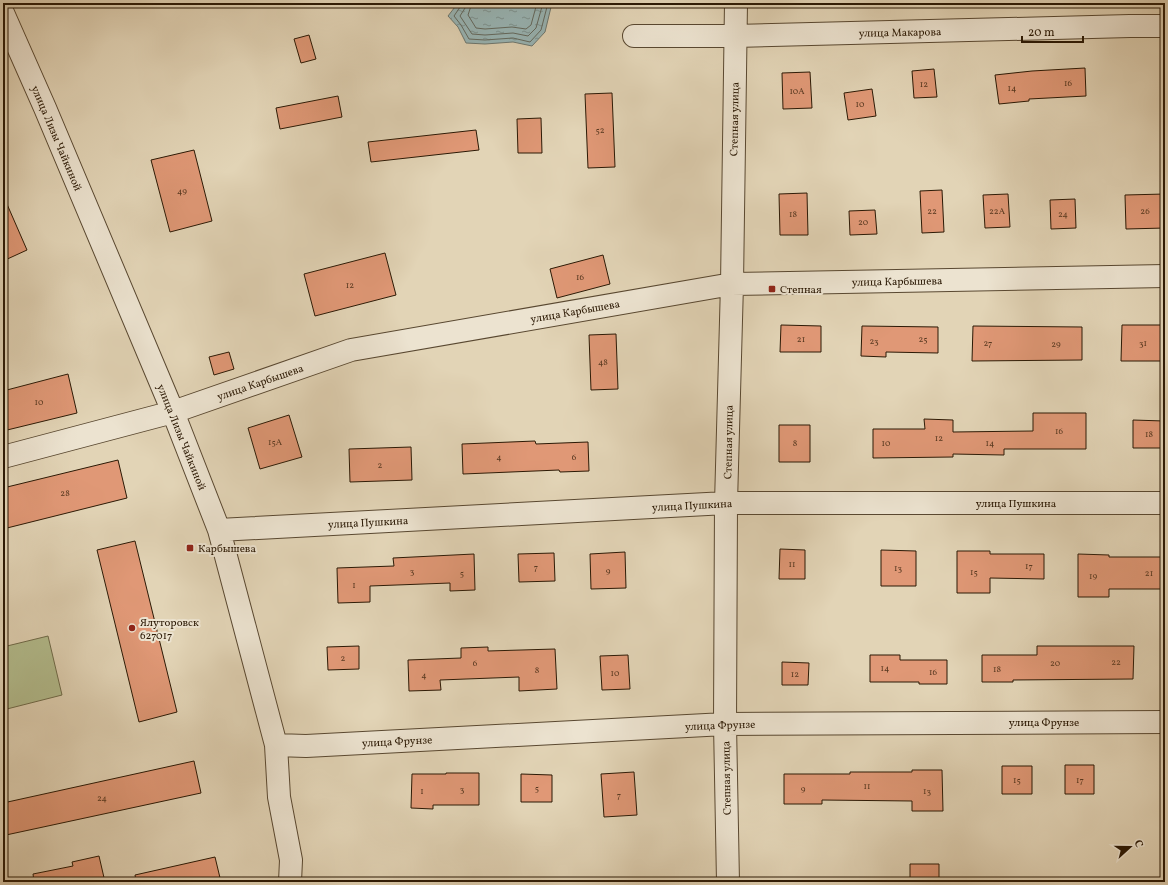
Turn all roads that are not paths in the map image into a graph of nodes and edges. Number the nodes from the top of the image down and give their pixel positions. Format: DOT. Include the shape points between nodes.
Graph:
graph roads {
  1 [pos="736,3"];
  2 [pos="3,13"];
  3 [pos="1165,26"];
  4 [pos="634,36"];
  5 [pos="736,36"];
  6 [pos="1165,276"];
  7 [pos="732,284"];
  8 [pos="173,412"];
  9 [pos="3,457"];
  10 [pos="726,503"];
  11 [pos="1165,503"];
  12 [pos="219,530"];
  13 [pos="1165,722"];
  14 [pos="725,724"];
  15 [pos="276,744"];
  16 [pos="290,882"];
  17 [pos="728,882"];
  1 -- 5 [label="street, Степная улица"];
  2 -- 8 [label="street, улица Лизы Чайкиной"];
  3 -- 5 [label="street, улица Макарова"];
  4 -- 5 [label="street, улица Макарова"];
  5 -- 7 [label="street, Степная улица"];
  6 -- 7 [label="street, улица Карбышева"];
  7 -- 8 [label="street, улица Карбышева" via="351,350"];
  7 -- 10 [label="street, Степная улица"];
  8 -- 9 [label="street, улица Карбышева"];
  8 -- 12 [label="street, улица Лизы Чайкиной"];
  10 -- 11 [label="street, улица Пушкина"];
  10 -- 12 [label="street, улица Пушкина"];
  10 -- 14 [label="street, Степная улица"];
  12 -- 15 [label="street, улица Лизы Чайкиной"];
  13 -- 14 [label="street, улица Фрунзе"];
  14 -- 15 [label="street, улица Фрунзе" via="306,746"];
  14 -- 17 [label="street, Степная улица"];
  15 -- 16 [label="street, улица Лизы Чайкиной" via="279,797 291,860"];
}
